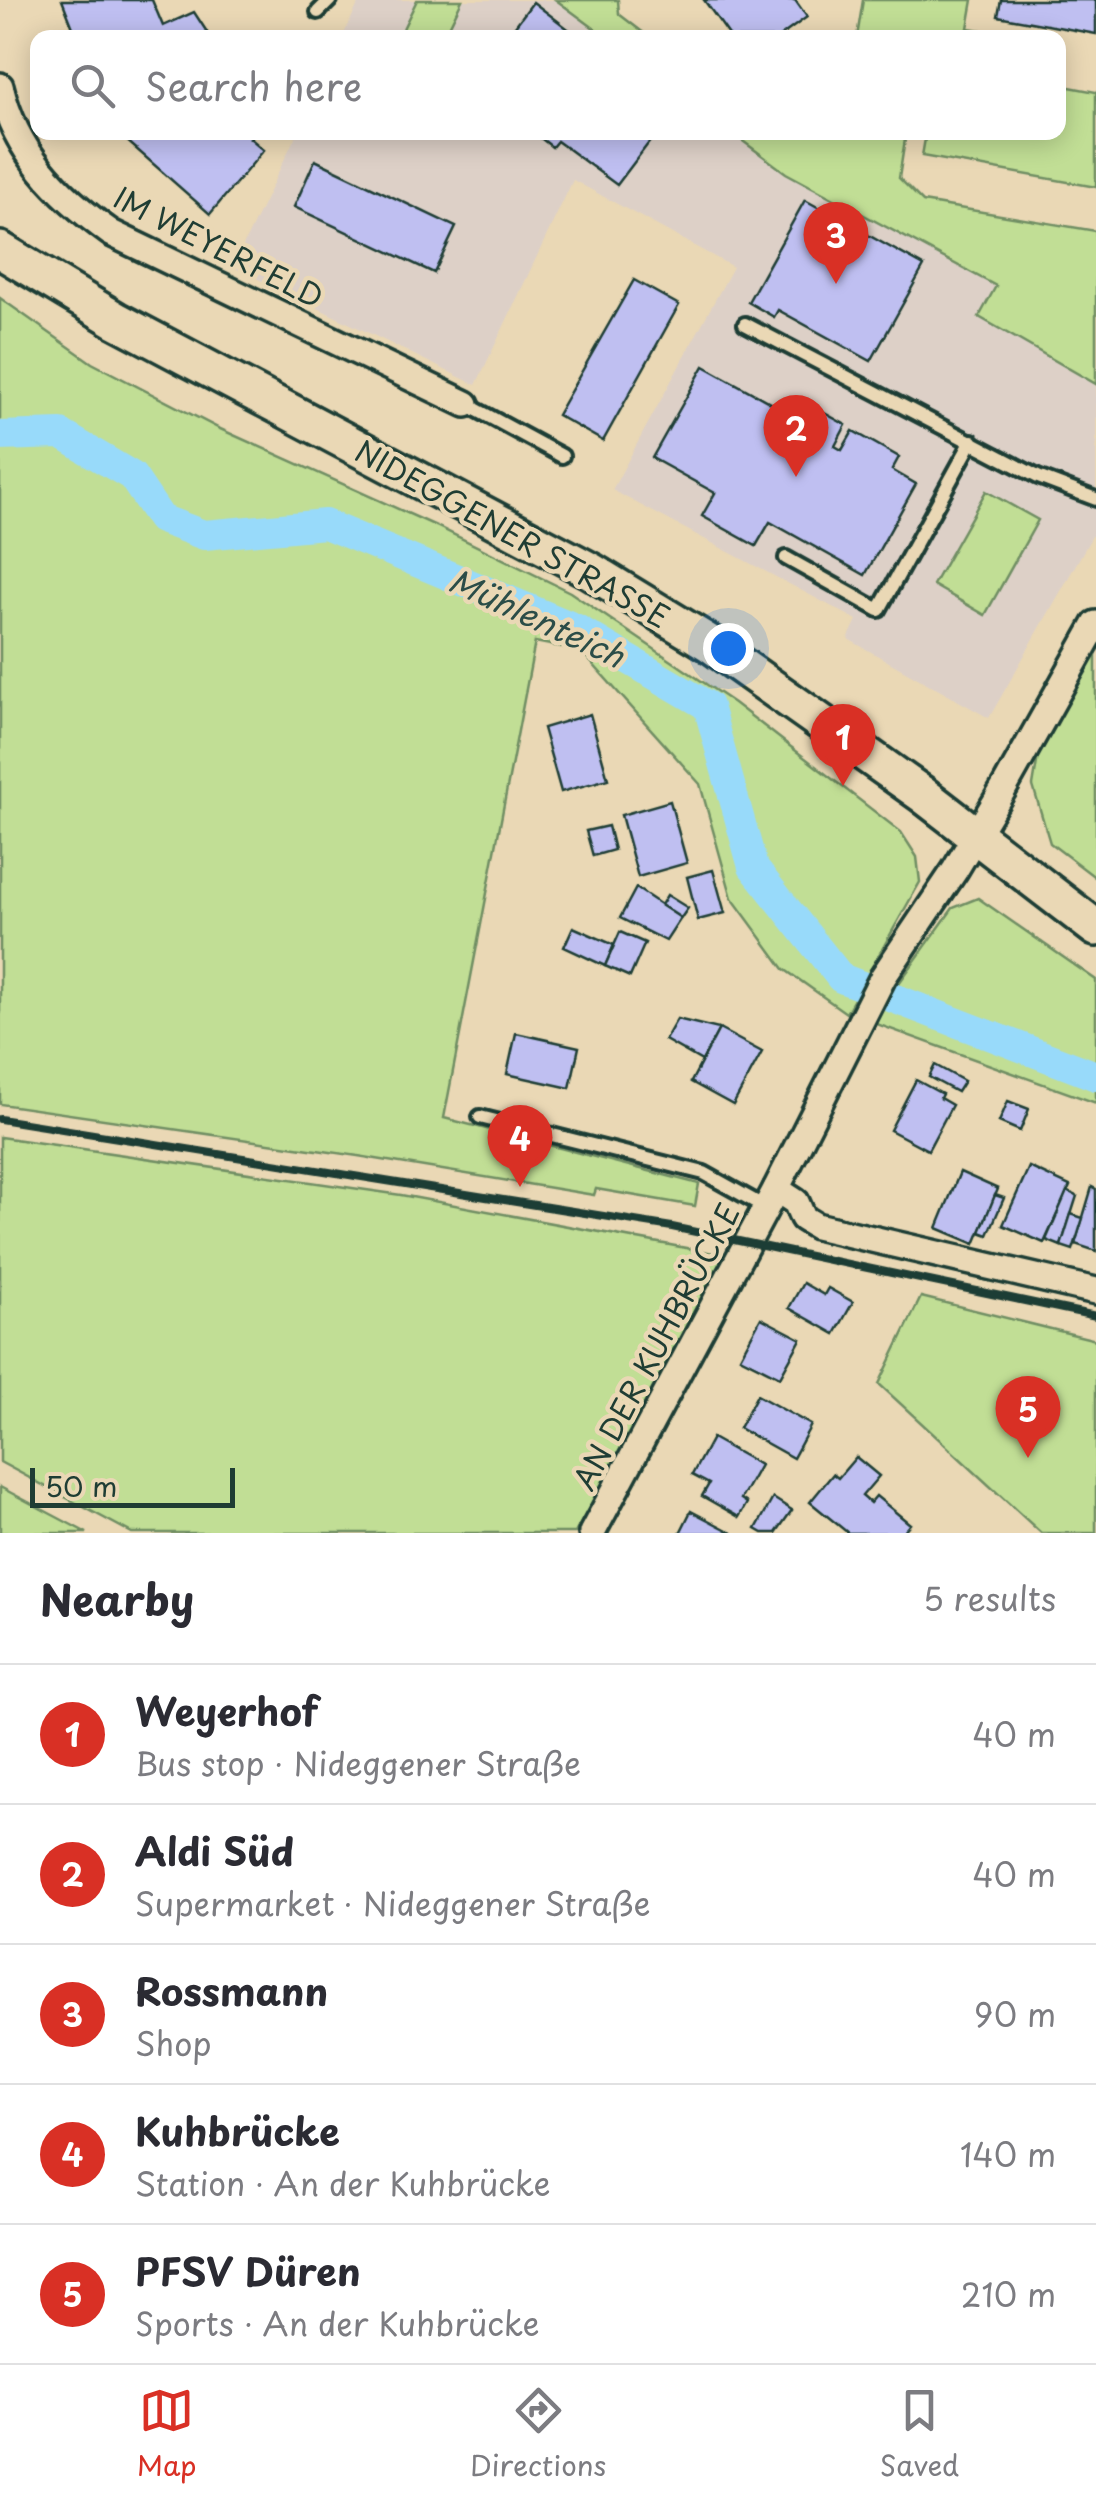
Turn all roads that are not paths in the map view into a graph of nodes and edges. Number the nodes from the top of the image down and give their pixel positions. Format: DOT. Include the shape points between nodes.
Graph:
graph roads {
  1 [pos="330,0"];
  2 [pos="318,12"];
  3 [pos="0,86"];
  4 [pos="0,250"];
  5 [pos="745,324"];
  6 [pos="466,404"];
  7 [pos="972,441"];
  8 [pos="562,456"];
  9 [pos="1096,499"];
  10 [pos="786,558"];
  11 [pos="1096,624"];
  12 [pos="975,836"];
  13 [pos="1096,928"];
  14 [pos="480,1117"];
  15 [pos="770,1198"];
  16 [pos="1096,1291"];
  17 [pos="592,1533"];
  1 -- 2 [label="lane"];
  3 -- 6 [label="street, IM WEYERFELD" via="19,139 47,180 111,233"];
  4 -- 12 [label="main road, NIDEGGENER STRASSE" via="116,320 591,571 792,700"];
  5 -- 7 [label="lane"];
  6 -- 8 [label="lane"];
  7 -- 9 [label="lane"];
  7 -- 10 [label="lane" via="880,610"];
  11 -- 12 [label="street"];
  12 -- 13 [label="main road, NIDEGGENER STRASSE"];
  12 -- 15 [label="street, AN DER KUHBRÜCKE" via="883,977"];
  14 -- 15 [label="lane" via="704,1173"];
  15 -- 16 [label="street, AN DER KUHBRÜCKE" via="796,1202 816,1226"];
  15 -- 17 [label="street, AN DER KUHBRÜCKE"];
}
